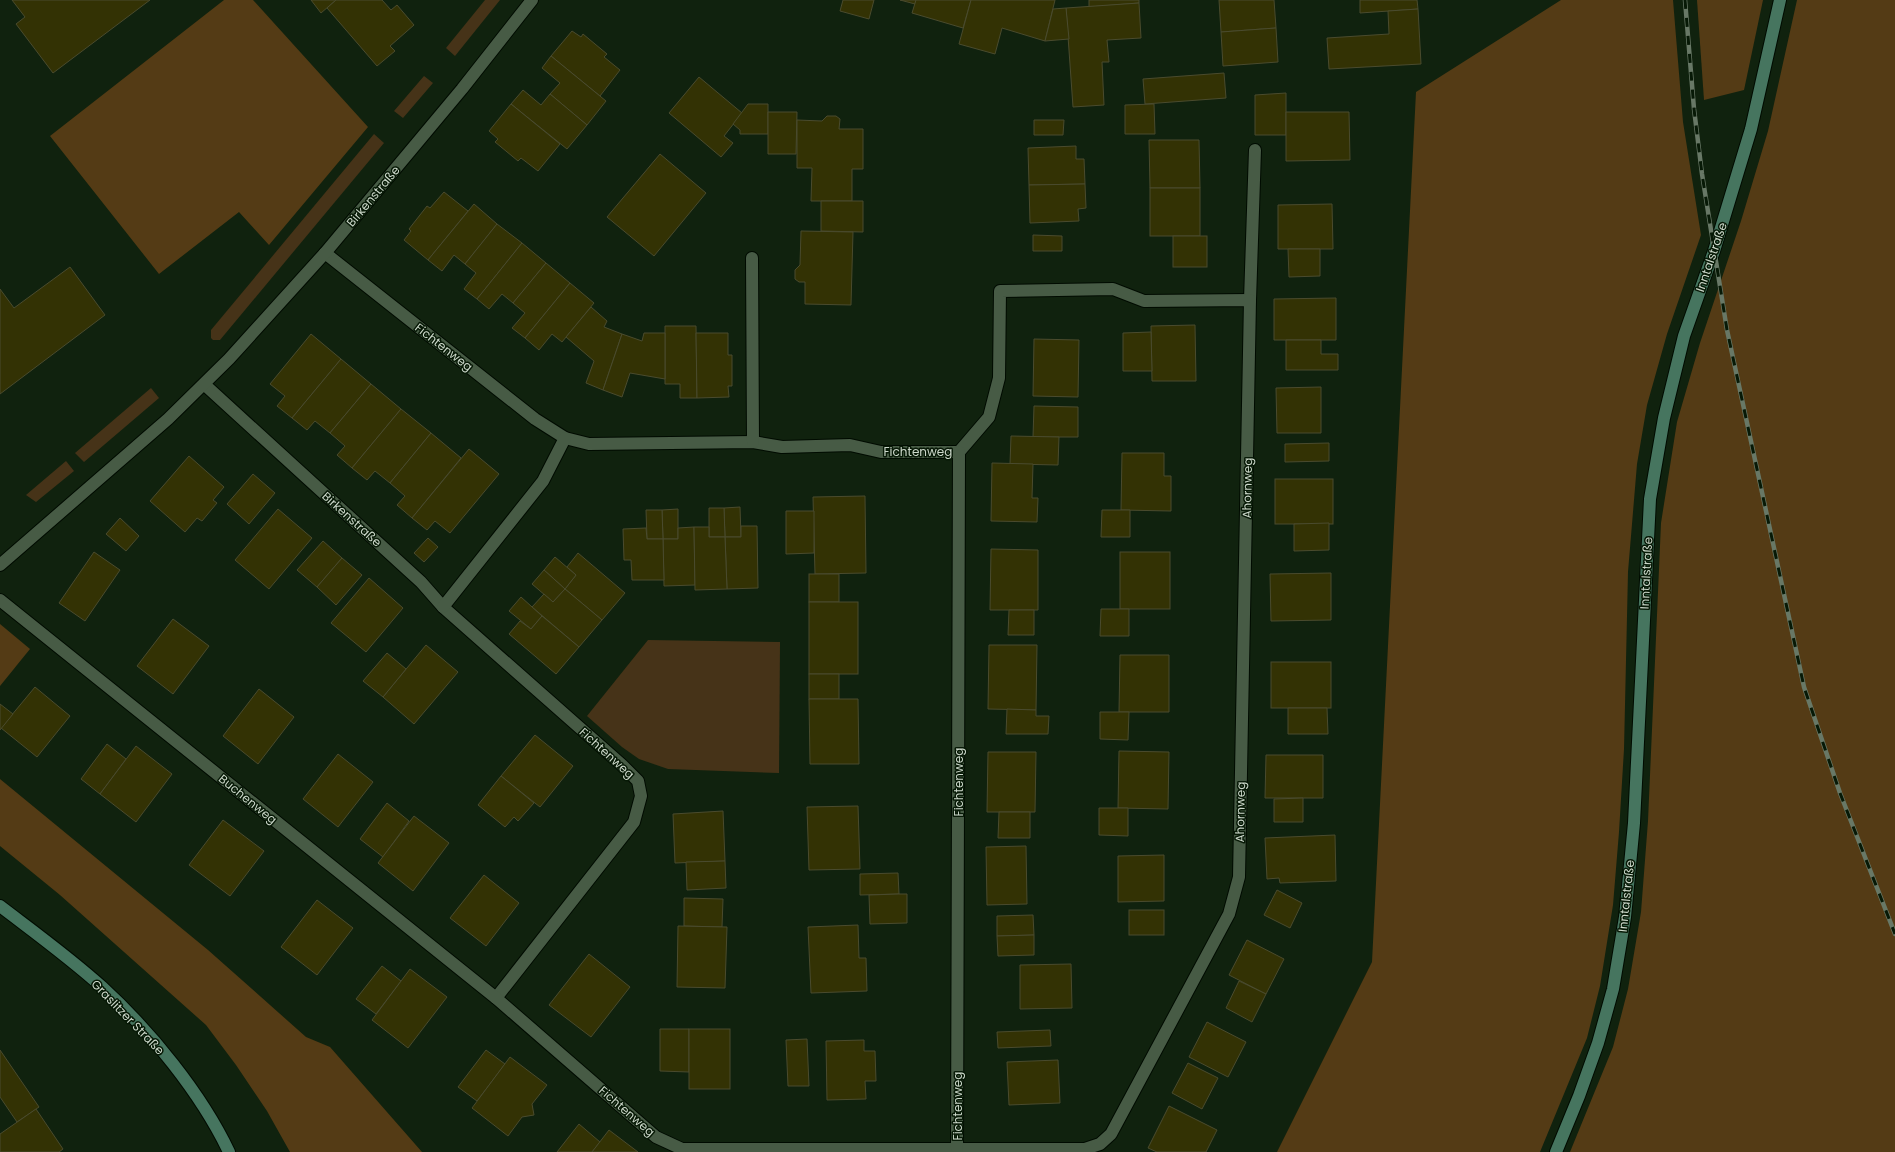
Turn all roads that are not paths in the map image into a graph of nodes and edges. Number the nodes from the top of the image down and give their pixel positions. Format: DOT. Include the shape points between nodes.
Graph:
graph roads {
  1 [pos="532,0"];
  2 [pos="1780,0"];
  3 [pos="1255,150"];
  4 [pos="325,253"];
  5 [pos="752,258"];
  6 [pos="1250,300"];
  7 [pos="205,385"];
  8 [pos="565,438"];
  9 [pos="754,442"];
  10 [pos="959,452"];
  11 [pos="0,565"];
  12 [pos="0,600"];
  13 [pos="443,607"];
  14 [pos="0,906"];
  15 [pos="496,998"];
  16 [pos="957,1148"];
  17 [pos="229,1152"];
  18 [pos="1556,1152"];
  1 -- 4 [label="street, Birkenstraße" via="467,83"];
  2 -- 18 [label="main road, Inntalstraße" via="1751,129 1714,251 1684,336 1664,418 1650,507 1634,823 1626,917 1613,989 1598,1042"];
  3 -- 6 [label="street, Ahornweg"];
  4 -- 7 [label="street, Birkenstraße"];
  4 -- 8 [label="street, Fichtenweg" via="535,419"];
  5 -- 9 [label="street"];
  6 -- 10 [label="street" via="1144,301 1113,289 1000,291 999,378 989,417"];
  6 -- 16 [label="street, Ahornweg" via="1239,877 1229,914 1110,1134 1100,1144 1085,1149"];
  7 -- 11 [label="street, Birkenstraße"];
  7 -- 13 [label="street, Birkenstraße" via="421,582"];
  8 -- 9 [label="street, Fichtenweg" via="589,444"];
  8 -- 13 [label="street" via="543,481"];
  9 -- 10 [label="street, Fichtenweg" via="782,447 850,445 881,452"];
  10 -- 16 [label="street, Fichtenweg"];
  12 -- 15 [label="street, Buchenweg"];
  13 -- 15 [label="street, Fichtenweg" via="622,765 638,781 641,796 634,822"];
  14 -- 17 [label="main road, Graslitzer Straße" via="102,987 154,1040 190,1087"];
  15 -- 16 [label="street, Fichtenweg" via="656,1137 682,1149"];
}
